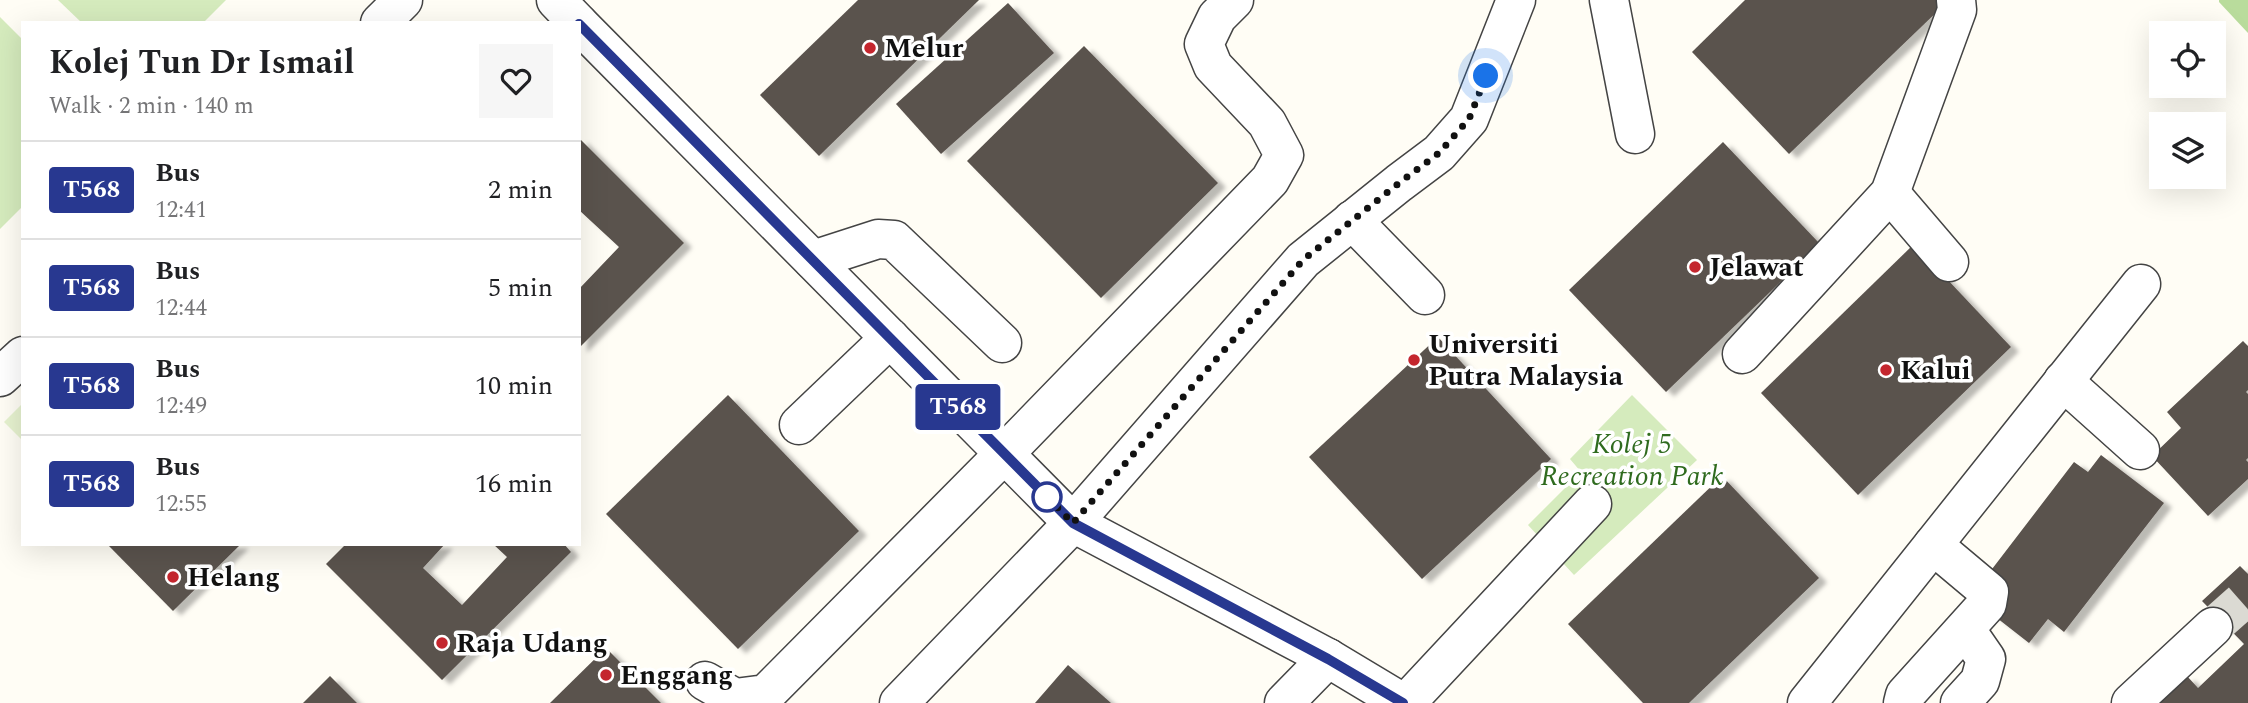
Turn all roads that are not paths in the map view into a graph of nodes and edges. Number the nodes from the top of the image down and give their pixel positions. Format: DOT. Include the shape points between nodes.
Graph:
graph roads {
  1 [pos="403,0"];
  2 [pos="556,0"];
  3 [pos="1234,0"];
  4 [pos="1516,0"];
  5 [pos="1609,0"];
  6 [pos="1956,0"];
  7 [pos="382,21"];
  8 [pos="577,21"];
  9 [pos="581,25"];
  10 [pos="1635,134"];
  11 [pos="1890,193"];
  12 [pos="1352,220"];
  13 [pos="813,260"];
  14 [pos="1949,262"];
  15 [pos="2141,284"];
  16 [pos="1424,295"];
  17 [pos="890,338"];
  18 [pos="1002,342"];
  19 [pos="1742,354"];
  20 [pos="21,358"];
  21 [pos="0,377"];
  22 [pos="2063,381"];
  23 [pos="799,425"];
  24 [pos="2140,450"];
  25 [pos="1004,454"];
  26 [pos="1592,505"];
  27 [pos="1073,523"];
  28 [pos="1933,545"];
  29 [pos="2213,627"];
  30 [pos="1966,629"];
  31 [pos="1328,659"];
  32 [pos="705,681"];
  33 [pos="899,703"];
  34 [pos="1284,703"];
  35 [pos="1405,703"];
  36 [pos="1807,703"];
  37 [pos="1903,703"];
  38 [pos="1960,703"];
  39 [pos="2131,703"];
  1 -- 7 [label="street"];
  2 -- 8 [label="street"];
  3 -- 25 [label="street" via="1217,17 1204,44 1213,66 1267,123 1284,155 1270,180"];
  4 -- 12 [label="street" via="1469,119 1439,153"];
  5 -- 10 [label="street"];
  6 -- 11 [label="street"];
  9 -- 13 [label="street"];
  11 -- 14 [label="street"];
  11 -- 19 [label="street"];
  12 -- 16 [label="street"];
  12 -- 27 [label="street" via="1303,260"];
  13 -- 17 [label="street"];
  13 -- 18 [label="street" via="878,239 894,240"];
  15 -- 22 [label="street"];
  17 -- 23 [label="street"];
  17 -- 25 [label="street"];
  20 -- 21 [label="street"];
  22 -- 24 [label="street"];
  22 -- 28 [label="street"];
  25 -- 27 [label="street"];
  25 -- 32 [label="street" via="766,694 735,698"];
  26 -- 35 [label="street"];
  27 -- 31 [label="street"];
  27 -- 33 [label="street"];
  28 -- 30 [label="street" via="1989,592 1987,604"];
  28 -- 36 [label="street"];
  29 -- 39 [label="street"];
  30 -- 37 [label="street" via="1905,695"];
  30 -- 38 [label="street" via="1986,659 1980,681"];
  31 -- 34 [label="street"];
  31 -- 35 [label="street"];
}
